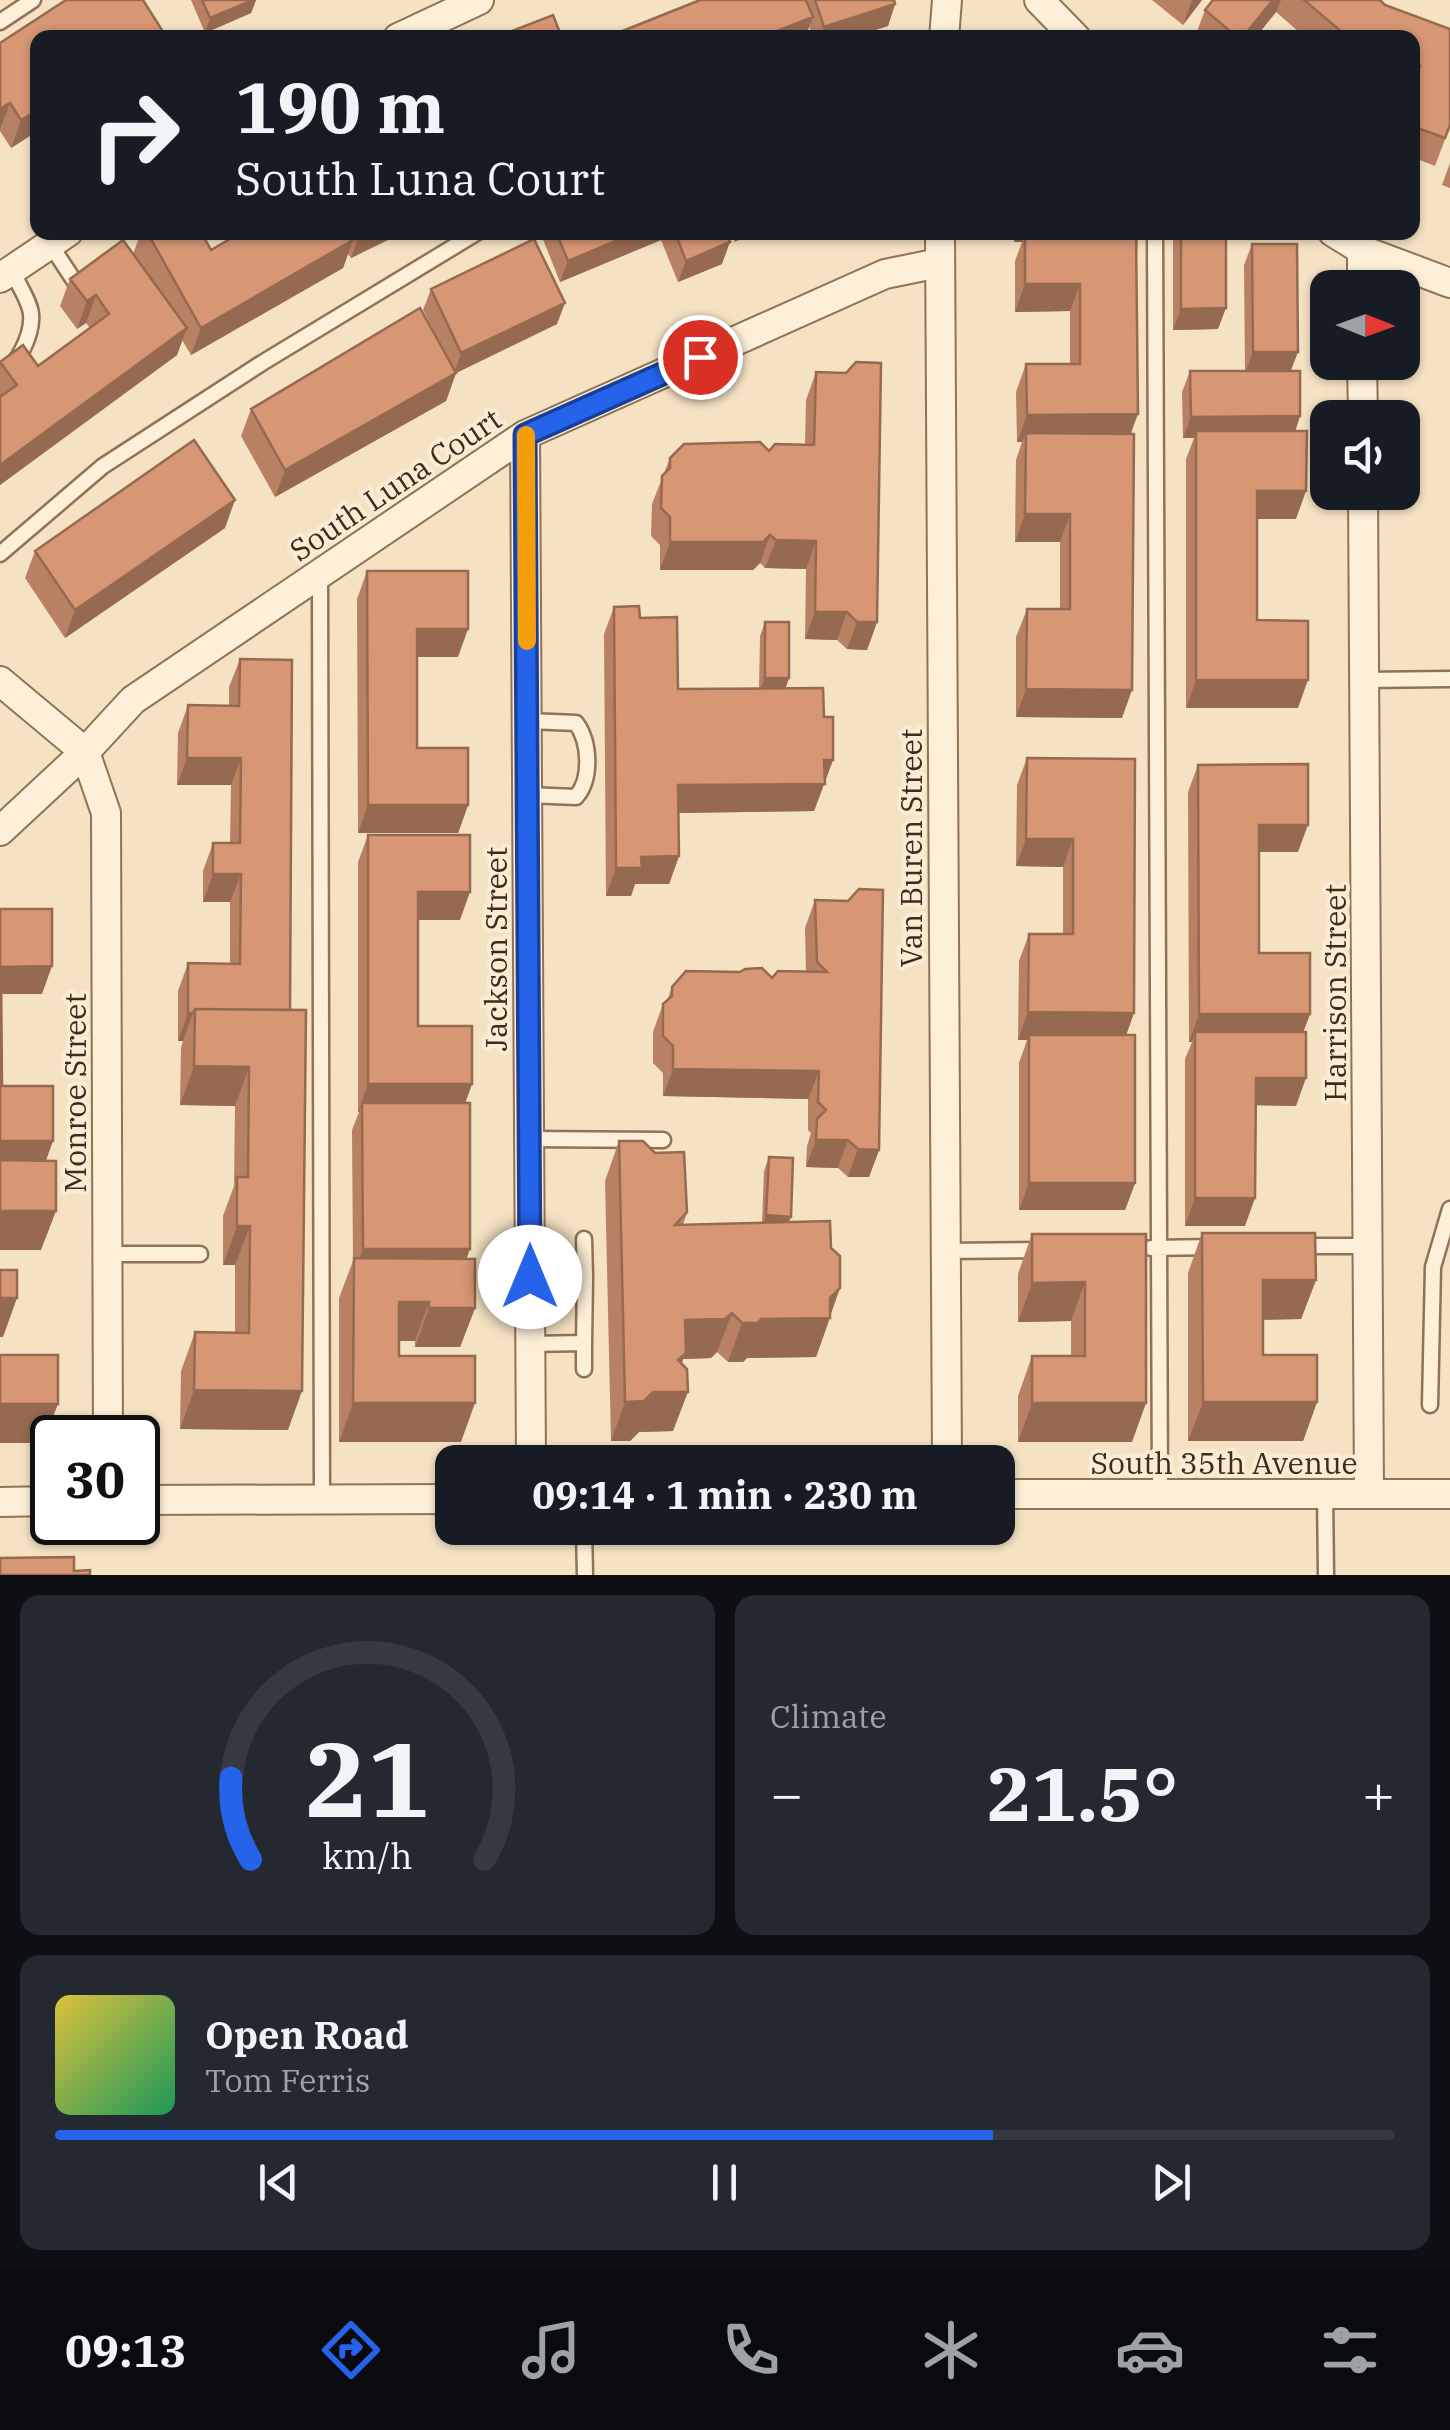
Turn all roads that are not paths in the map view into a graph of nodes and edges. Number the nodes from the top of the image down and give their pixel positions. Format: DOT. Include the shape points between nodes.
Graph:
graph roads {
  1 [pos="32,0"];
  2 [pos="479,0"];
  3 [pos="947,0"];
  4 [pos="1039,0"];
  5 [pos="0,22"];
  6 [pos="415,30"];
  7 [pos="942,30"];
  8 [pos="1068,30"];
  9 [pos="56,240"];
  10 [pos="60,240"];
  11 [pos="465,240"];
  12 [pos="940,240"];
  13 [pos="1155,240"];
  14 [pos="1345,240"];
  15 [pos="1362,250"];
  16 [pos="939,263"];
  17 [pos="1362,270"];
  18 [pos="6,274"];
  19 [pos="1450,283"];
  20 [pos="79,288"];
  21 [pos="0,377"];
  22 [pos="525,435"];
  23 [pos="1364,510"];
  24 [pos="0,554"];
  25 [pos="320,574"];
  26 [pos="1450,678"];
  27 [pos="0,680"];
  28 [pos="1365,680"];
  29 [pos="528,721"];
  30 [pos="84,752"];
  31 [pos="527,795"];
  32 [pos="0,832"];
  33 [pos="529,1139"];
  34 [pos="663,1140"];
  35 [pos="1450,1208"];
  36 [pos="584,1239"];
  37 [pos="1292,1246"];
  38 [pos="1368,1246"];
  39 [pos="1234,1247"];
  40 [pos="1139,1248"];
  41 [pos="1158,1248"];
  42 [pos="1062,1249"];
  43 [pos="945,1251"];
  44 [pos="108,1254"];
  45 [pos="200,1254"];
  46 [pos="530,1277"];
  47 [pos="585,1278"];
  48 [pos="584,1343"];
  49 [pos="530,1344"];
  50 [pos="584,1369"];
  51 [pos="1430,1406"];
  52 [pos="108,1415"];
  53 [pos="531,1445"];
  54 [pos="946,1445"];
  55 [pos="1015,1494"];
  56 [pos="1160,1494"];
  57 [pos="1326,1494"];
  58 [pos="1370,1494"];
  59 [pos="1450,1494"];
  60 [pos="435,1499"];
  61 [pos="160,1500"];
  62 [pos="322,1500"];
  63 [pos="30,1501"];
  64 [pos="0,1502"];
  65 [pos="584,1545"];
  66 [pos="585,1575"];
  67 [pos="1326,1575"];
  1 -- 5 [label="lane"];
  2 -- 6 [label="street"];
  3 -- 7 [label="street"];
  4 -- 8 [label="street"];
  9 -- 18 [label="street"];
  10 -- 20 [label="lane"];
  11 -- 24 [label="lane" via="103,466"];
  12 -- 16 [label="street, Van Buren Street"];
  13 -- 41 [label="lane"];
  14 -- 15 [label="street"];
  15 -- 17 [label="street"];
  15 -- 19 [label="street"];
  16 -- 22 [label="street, South Luna Court" via="885,274"];
  16 -- 43 [label="street, Van Buren Street"];
  18 -- 21 [label="lane" via="32,313 26,343"];
  22 -- 25 [label="street, South Luna Court"];
  22 -- 29 [label="street, Jackson Street"];
  23 -- 28 [label="street, Harrison Street"];
  25 -- 30 [label="street, South Luna Court" via="133,700"];
  25 -- 62 [label="lane"];
  26 -- 28 [label="lane"];
  27 -- 30 [label="street"];
  28 -- 38 [label="street, Harrison Street"];
  29 -- 31 [label="street, Jackson Street"];
  29 -- 31 [label="lane" via="576,722 586,736 586,786 576,798"];
  30 -- 32 [label="street, South Luna Court"];
  30 -- 44 [label="street, Monroe Street" via="106,813"];
  31 -- 33 [label="street, Jackson Street"];
  33 -- 34 [label="lane"];
  33 -- 46 [label="street, Jackson Street"];
  35 -- 51 [label="lane" via="1434,1267"];
  36 -- 47 [label="lane"];
  37 -- 38 [label="lane"];
  38 -- 58 [label="street, Harrison Street"];
  39 -- 41 [label="lane"];
  40 -- 41 [label="lane"];
  41 -- 56 [label="lane"];
  42 -- 43 [label="lane"];
  43 -- 54 [label="street, Van Buren Street"];
  44 -- 45 [label="lane"];
  44 -- 52 [label="street, Monroe Street"];
  46 -- 47 [label="lane"];
  46 -- 49 [label="street, Jackson Street"];
  47 -- 48 [label="lane"];
  48 -- 49 [label="lane"];
  48 -- 50 [label="lane"];
  49 -- 53 [label="street, Jackson Street"];
  55 -- 56 [label="street, South 35th Avenue"];
  56 -- 57 [label="street, South 35th Avenue"];
  57 -- 58 [label="street, South 35th Avenue"];
  57 -- 67 [label="lane"];
  58 -- 59 [label="street, South 35th Avenue"];
  60 -- 62 [label="street"];
  61 -- 62 [label="street"];
  63 -- 64 [label="street"];
  65 -- 66 [label="lane"];
}
